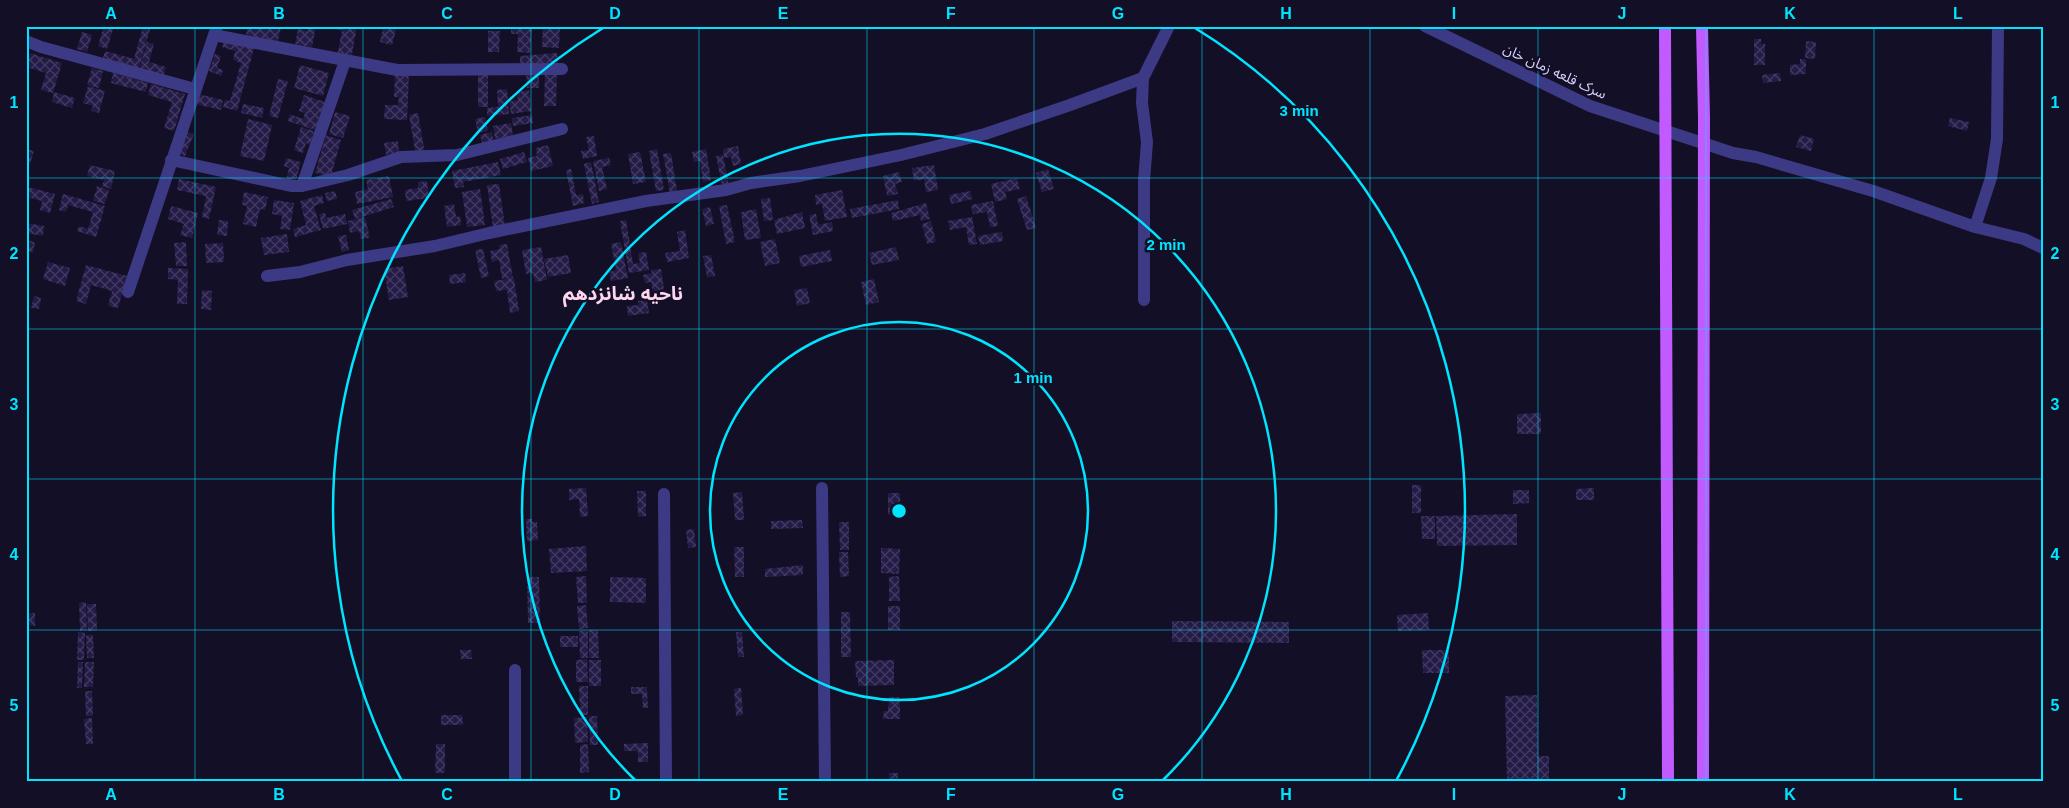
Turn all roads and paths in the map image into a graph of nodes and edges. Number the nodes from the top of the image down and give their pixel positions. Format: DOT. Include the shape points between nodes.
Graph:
graph roads {
  1 [pos="1169,26"];
  2 [pos="1425,26"];
  3 [pos="1665,26"];
  4 [pos="1702,26"];
  5 [pos="1998,26"];
  6 [pos="216,30"];
  7 [pos="26,41"];
  8 [pos="345,61"];
  9 [pos="562,68"];
  10 [pos="1143,78"];
  11 [pos="195,89"];
  12 [pos="562,129"];
  13 [pos="1666,131"];
  14 [pos="1704,144"];
  15 [pos="171,160"];
  16 [pos="302,186"];
  17 [pos="1975,227"];
  18 [pos="2043,248"];
  19 [pos="267,276"];
  20 [pos="128,292"];
  21 [pos="1144,300"];
  22 [pos="822,488"];
  23 [pos="664,494"];
  24 [pos="515,670"];
  25 [pos="515,782"];
  26 [pos="666,782"];
  27 [pos="826,782"];
  28 [pos="1668,782"];
  29 [pos="1703,782"];
  1 -- 10 [label="street"];
  2 -- 13 [label="street, سرک قلعه زمان خان" via="1590,106"];
  3 -- 13 [label="main road"];
  4 -- 14 [label="main road"];
  5 -- 17 [label="street" via="1997,139 1991,178"];
  6 -- 8 [label="street"];
  6 -- 11 [label="street"];
  7 -- 11 [label="street"];
  8 -- 9 [label="street" via="397,70"];
  8 -- 16 [label="street"];
  10 -- 19 [label="street" via="985,134 901,155 726,190 646,201 435,246"];
  10 -- 21 [label="street" via="1142,103 1147,142"];
  11 -- 15 [label="street"];
  12 -- 16 [label="street" via="457,155 401,157"];
  13 -- 14 [label="street, سرک قلعه زمان خان"];
  13 -- 28 [label="main road"];
  14 -- 17 [label="street, سرک قلعه زمان خان" via="1873,191"];
  14 -- 29 [label="main road"];
  15 -- 16 [label="street"];
  15 -- 20 [label="street"];
  17 -- 18 [label="street, سرک قلعه زمان خان" via="2024,239"];
  22 -- 27 [label="street"];
  23 -- 26 [label="street"];
  24 -- 25 [label="street"];
}
